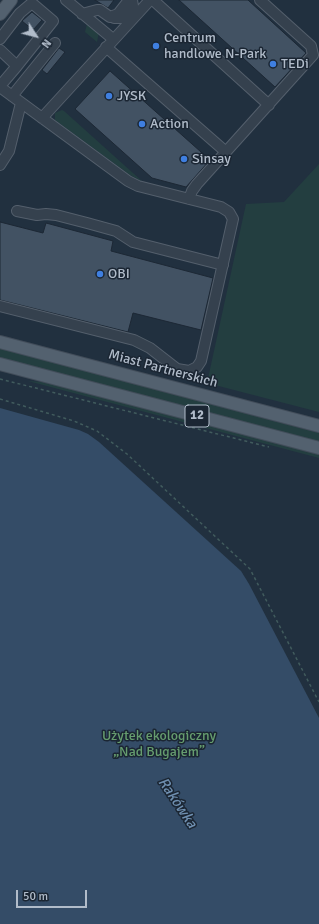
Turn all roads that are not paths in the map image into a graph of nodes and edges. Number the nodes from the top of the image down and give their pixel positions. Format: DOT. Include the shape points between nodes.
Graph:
graph roads {
  1 [pos="11,0"];
  2 [pos="66,0"];
  3 [pos="129,0"];
  4 [pos="132,0"];
  5 [pos="150,0"];
  6 [pos="153,0"];
  7 [pos="260,0"];
  8 [pos="0,12"];
  9 [pos="20,13"];
  10 [pos="82,14"];
  11 [pos="110,17"];
  12 [pos="0,39"];
  13 [pos="55,43"];
  14 [pos="110,43"];
  15 [pos="34,44"];
  16 [pos="0,50"];
  17 [pos="46,54"];
  18 [pos="17,66"];
  19 [pos="0,86"];
  20 [pos="12,96"];
  21 [pos="22,103"];
  22 [pos="269,106"];
  23 [pos="42,118"];
  24 [pos="226,152"];
  25 [pos="0,165"];
  26 [pos="189,199"];
  27 [pos="17,211"];
  28 [pos="223,265"];
  29 [pos="0,306"];
  30 [pos="0,342"];
  31 [pos="0,364"];
  32 [pos="319,426"];
  33 [pos="319,448"];
  1 -- 8 [label="main road"];
  1 -- 9 [label="lane"];
  2 -- 10 [label="lane"];
  3 -- 11 [label="lane" via="118,14"];
  4 -- 11 [label="lane" via="133,6 125,17"];
  5 -- 14 [label="lane"];
  6 -- 22 [label="lane"];
  7 -- 22 [label="lane" via="312,46 314,52"];
  9 -- 12 [label="lane"];
  9 -- 15 [label="lane" via="30,4 34,4 53,21"];
  10 -- 11 [label="lane" via="100,10"];
  10 -- 14 [label="lane"];
  13 -- 17 [label="lane"];
  14 -- 23 [label="lane"];
  14 -- 24 [label="lane"];
  15 -- 17 [label="lane"];
  15 -- 18 [label="lane"];
  16 -- 18 [label="lane"];
  17 -- 20 [label="lane"];
  18 -- 19 [label="lane"];
  19 -- 20 [label="lane"];
  20 -- 21 [label="lane"];
  21 -- 23 [label="lane"];
  21 -- 25 [label="lane" via="9,151"];
  22 -- 24 [label="lane"];
  23 -- 26 [label="lane" via="128,181"];
  24 -- 26 [label="lane" via="192,191"];
  26 -- 28 [label="lane" via="221,207 232,215 233,224"];
  27 -- 28 [label="lane" via="56,215 116,231 133,242"];
  28 -- 29 [label="lane" via="201,361 197,367 189,371 177,369 150,348 134,340"];
  30 -- 32 [label="main road, Miast Partnerskich / 12"];
  31 -- 33 [label="main road, 12"];
}
